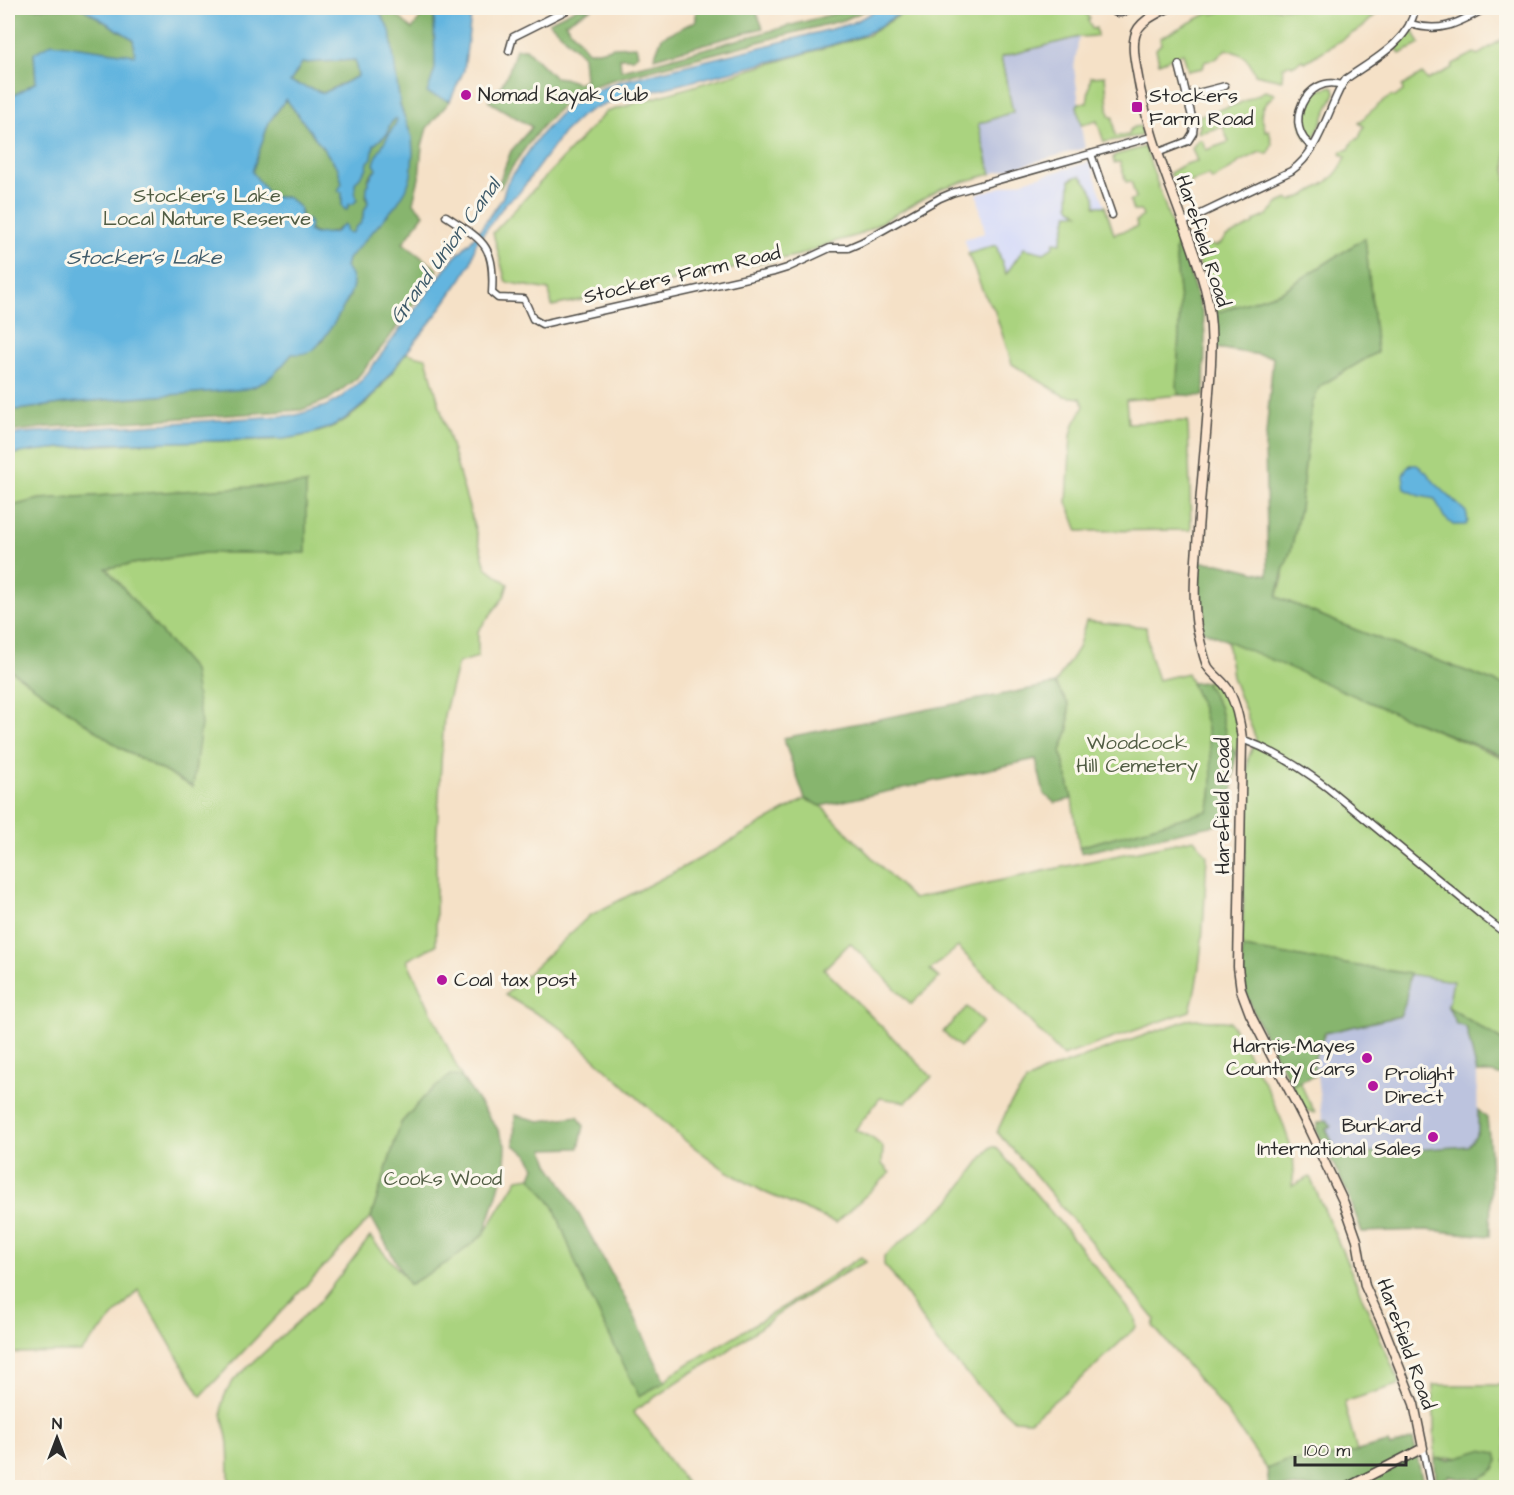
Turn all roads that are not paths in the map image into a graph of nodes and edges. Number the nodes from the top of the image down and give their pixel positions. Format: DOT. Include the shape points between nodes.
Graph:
graph roads {
  1 [pos="571,8"];
  2 [pos="1109,8"];
  3 [pos="1130,8"];
  4 [pos="1168,8"];
  5 [pos="1415,8"];
  6 [pos="1486,8"];
  7 [pos="1411,24"];
  8 [pos="509,51"];
  9 [pos="1179,65"];
  10 [pos="1342,85"];
  11 [pos="1225,86"];
  12 [pos="1186,96"];
  13 [pos="1151,137"];
  14 [pos="1313,147"];
  15 [pos="1157,153"];
  16 [pos="1092,154"];
  17 [pos="1112,215"];
  18 [pos="446,216"];
  19 [pos="1182,223"];
  20 [pos="1242,739"];
  21 [pos="1506,934"];
  22 [pos="1424,1448"];
  23 [pos="1346,1488"];
  24 [pos="1431,1488"];
  1 -- 8 [label="street" via="513,37"];
  2 -- 3 [label="street" via="1120,13"];
  4 -- 13 [label="street, Harefield Road" via="1138,28 1134,39 1139,87"];
  5 -- 7 [label="street"];
  6 -- 7 [label="street" via="1440,28"];
  7 -- 10 [label="street" via="1382,54"];
  9 -- 12 [label="street"];
  10 -- 14 [label="street"];
  10 -- 14 [label="street" via="1325,84 1304,98 1298,123 1301,136"];
  11 -- 12 [label="street"];
  12 -- 15 [label="street" via="1194,124 1192,137 1182,145"];
  13 -- 15 [label="street, Harefield Road"];
  13 -- 16 [label="street, Stockers Farm Road"];
  14 -- 19 [label="street" via="1291,171"];
  15 -- 19 [label="street, Harefield Road"];
  16 -- 17 [label="street"];
  16 -- 18 [label="street, Stockers Farm Road" via="952,193 862,242 848,248 830,248 787,268 542,324 533,319 524,299 498,298 492,293 489,252 483,242"];
  19 -- 20 [label="street, Harefield Road" via="1204,286 1212,332 1196,549 1196,617 1208,666 1228,689"];
  20 -- 21 [label="street" via="1315,778"];
  20 -- 22 [label="street, Harefield Road" via="1238,967 1241,990 1344,1203 1357,1240 1365,1286 1414,1404"];
  22 -- 23 [label="street"];
  22 -- 24 [label="street"];
}
